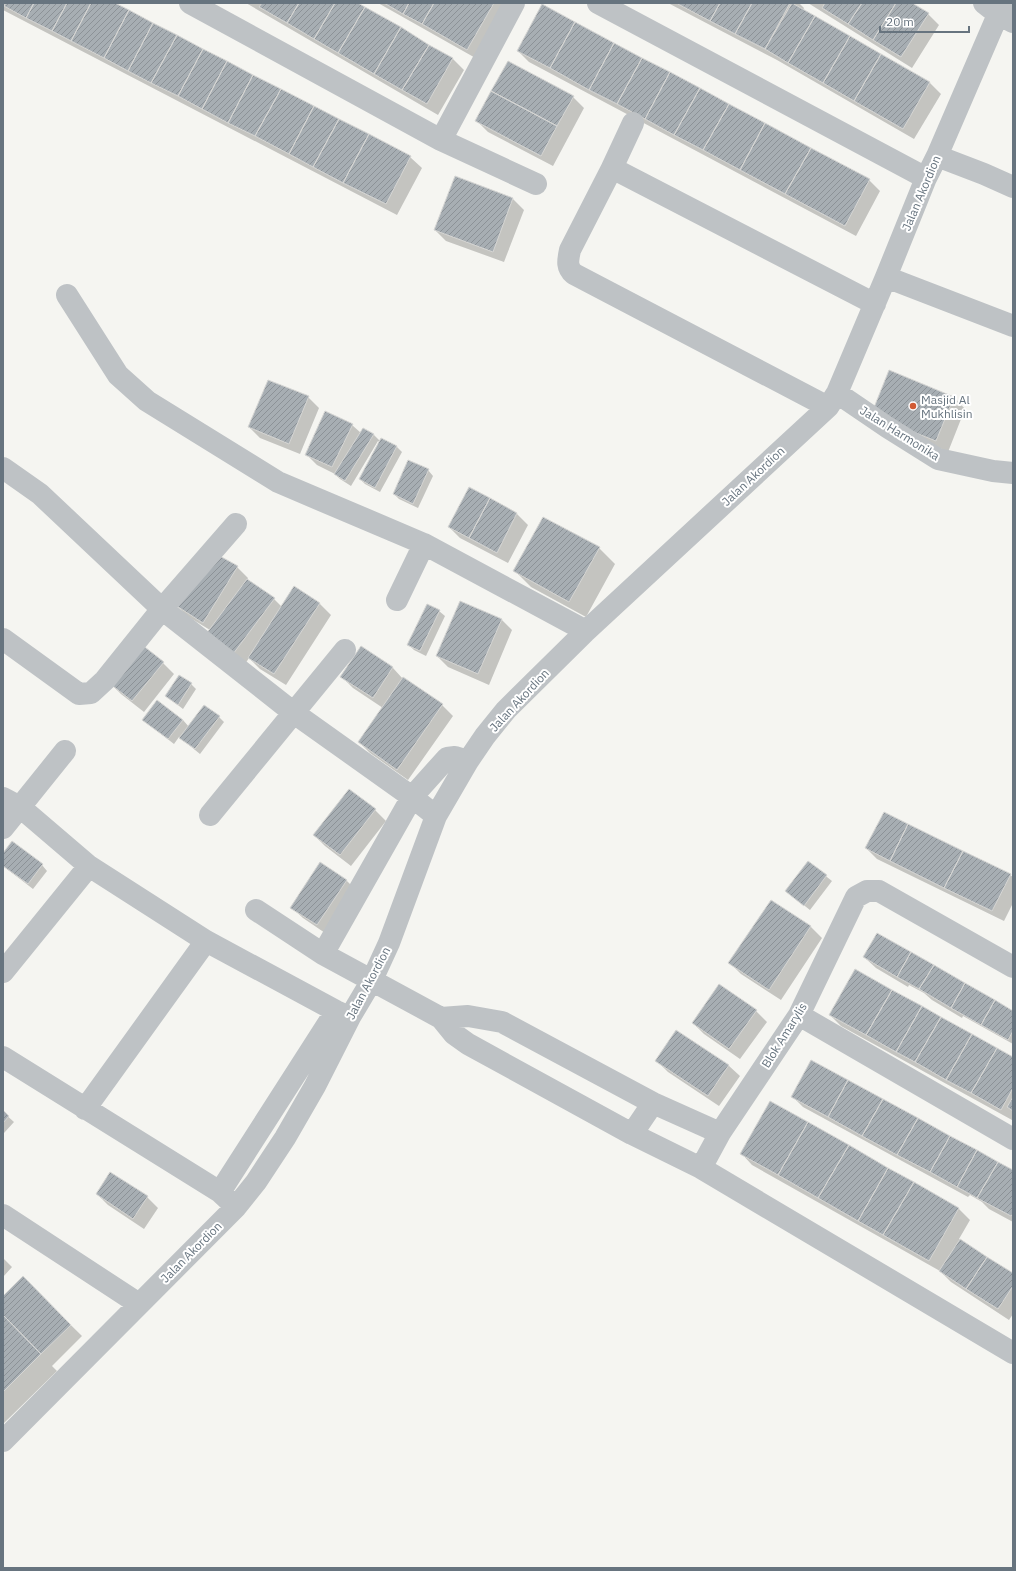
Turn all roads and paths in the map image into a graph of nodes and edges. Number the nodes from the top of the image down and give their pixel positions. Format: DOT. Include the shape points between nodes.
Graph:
graph roads {
  1 [pos="190,3"];
  2 [pos="514,3"];
  3 [pos="598,3"];
  4 [pos="1000,11"];
  5 [pos="633,123"];
  6 [pos="441,140"];
  7 [pos="937,156"];
  8 [pos="612,168"];
  9 [pos="926,178"];
  10 [pos="536,184"];
  11 [pos="1013,187"];
  12 [pos="886,277"];
  13 [pos="67,295"];
  14 [pos="875,304"];
  15 [pos="1013,326"];
  16 [pos="833,400"];
  17 [pos="3,468"];
  18 [pos="1013,473"];
  19 [pos="236,524"];
  20 [pos="424,544"];
  21 [pos="397,600"];
  22 [pos="162,609"];
  23 [pos="586,631"];
  24 [pos="3,638"];
  25 [pos="345,650"];
  26 [pos="294,713"];
  27 [pos="65,751"];
  28 [pos="468,761"];
  29 [pos="412,797"];
  30 [pos="11,802"];
  31 [pos="210,815"];
  32 [pos="436,816"];
  33 [pos="3,828"];
  34 [pos="89,866"];
  35 [pos="256,910"];
  36 [pos="206,941"];
  37 [pos="323,954"];
  38 [pos="1013,967"];
  39 [pos="3,972"];
  40 [pos="372,980"];
  41 [pos="343,1014"];
  42 [pos="799,1015"];
  43 [pos="441,1018"];
  44 [pos="3,1058"];
  45 [pos="653,1104"];
  46 [pos="85,1109"];
  47 [pos="720,1133"];
  48 [pos="632,1134"];
  49 [pos="1013,1139"];
  50 [pos="701,1168"];
  51 [pos="220,1192"];
  52 [pos="236,1207"];
  53 [pos="3,1215"];
  54 [pos="139,1304"];
  55 [pos="1013,1353"];
  56 [pos="3,1441"];
  1 -- 6 [label="street"];
  2 -- 6 [label="street"];
  3 -- 9 [label="street"];
  4 -- 7 [label="street, Jalan Akordion"];
  5 -- 8 [label="street"];
  6 -- 10 [label="street"];
  7 -- 9 [label="street, Jalan Akordion"];
  7 -- 11 [label="street"];
  8 -- 14 [label="street"];
  8 -- 16 [label="street, Jalan Harmonika" via="570,250 569,270 593,285"];
  9 -- 12 [label="street, Jalan Akordion"];
  12 -- 14 [label="street, Jalan Akordion"];
  12 -- 15 [label="street"];
  13 -- 20 [label="street" via="118,375 147,401 278,482"];
  14 -- 16 [label="street, Jalan Akordion"];
  16 -- 18 [label="street, Jalan Harmonika" via="887,427 938,459"];
  16 -- 23 [label="street, Jalan Akordion"];
  17 -- 22 [label="street" via="40,494"];
  19 -- 22 [label="street"];
  20 -- 21 [label="street"];
  20 -- 23 [label="street"];
  22 -- 24 [label="street" via="105,680 91,693 80,694"];
  22 -- 26 [label="street"];
  23 -- 28 [label="street, Jalan Akordion" via="506,710"];
  25 -- 26 [label="street"];
  26 -- 29 [label="street"];
  26 -- 31 [label="street"];
  27 -- 30 [label="street"];
  28 -- 29 [label="street" via="455,757 447,758"];
  28 -- 32 [label="street, Jalan Akordion"];
  29 -- 32 [label="street"];
  29 -- 37 [label="street"];
  30 -- 33 [label="street"];
  30 -- 34 [label="street"];
  32 -- 40 [label="street, Jalan Akordion" via="389,943"];
  34 -- 36 [label="street"];
  34 -- 39 [label="street"];
  35 -- 37 [label="street"];
  36 -- 41 [label="street"];
  36 -- 46 [label="street"];
  37 -- 40 [label="street"];
  38 -- 42 [label="street, Blok Amarylis" via="879,891 867,891 856,897"];
  40 -- 41 [label="street, Jalan Akordion"];
  40 -- 43 [label="street"];
  41 -- 51 [label="street"];
  41 -- 52 [label="street, Jalan Akordion" via="315,1086 285,1138"];
  42 -- 47 [label="street, Blok Amarylis"];
  42 -- 49 [label="street"];
  43 -- 45 [label="street" via="468,1016 502,1022"];
  43 -- 48 [label="street" via="454,1034 468,1044"];
  44 -- 46 [label="street"];
  45 -- 47 [label="street"];
  45 -- 48 [label="street"];
  46 -- 51 [label="street"];
  47 -- 50 [label="street, Blok Amarylis"];
  48 -- 50 [label="street"];
  50 -- 55 [label="street"];
  51 -- 52 [label="street"];
  52 -- 54 [label="street, Jalan Akordion"];
  53 -- 54 [label="street"];
  54 -- 56 [label="street, Jalan Akordion"];
}
